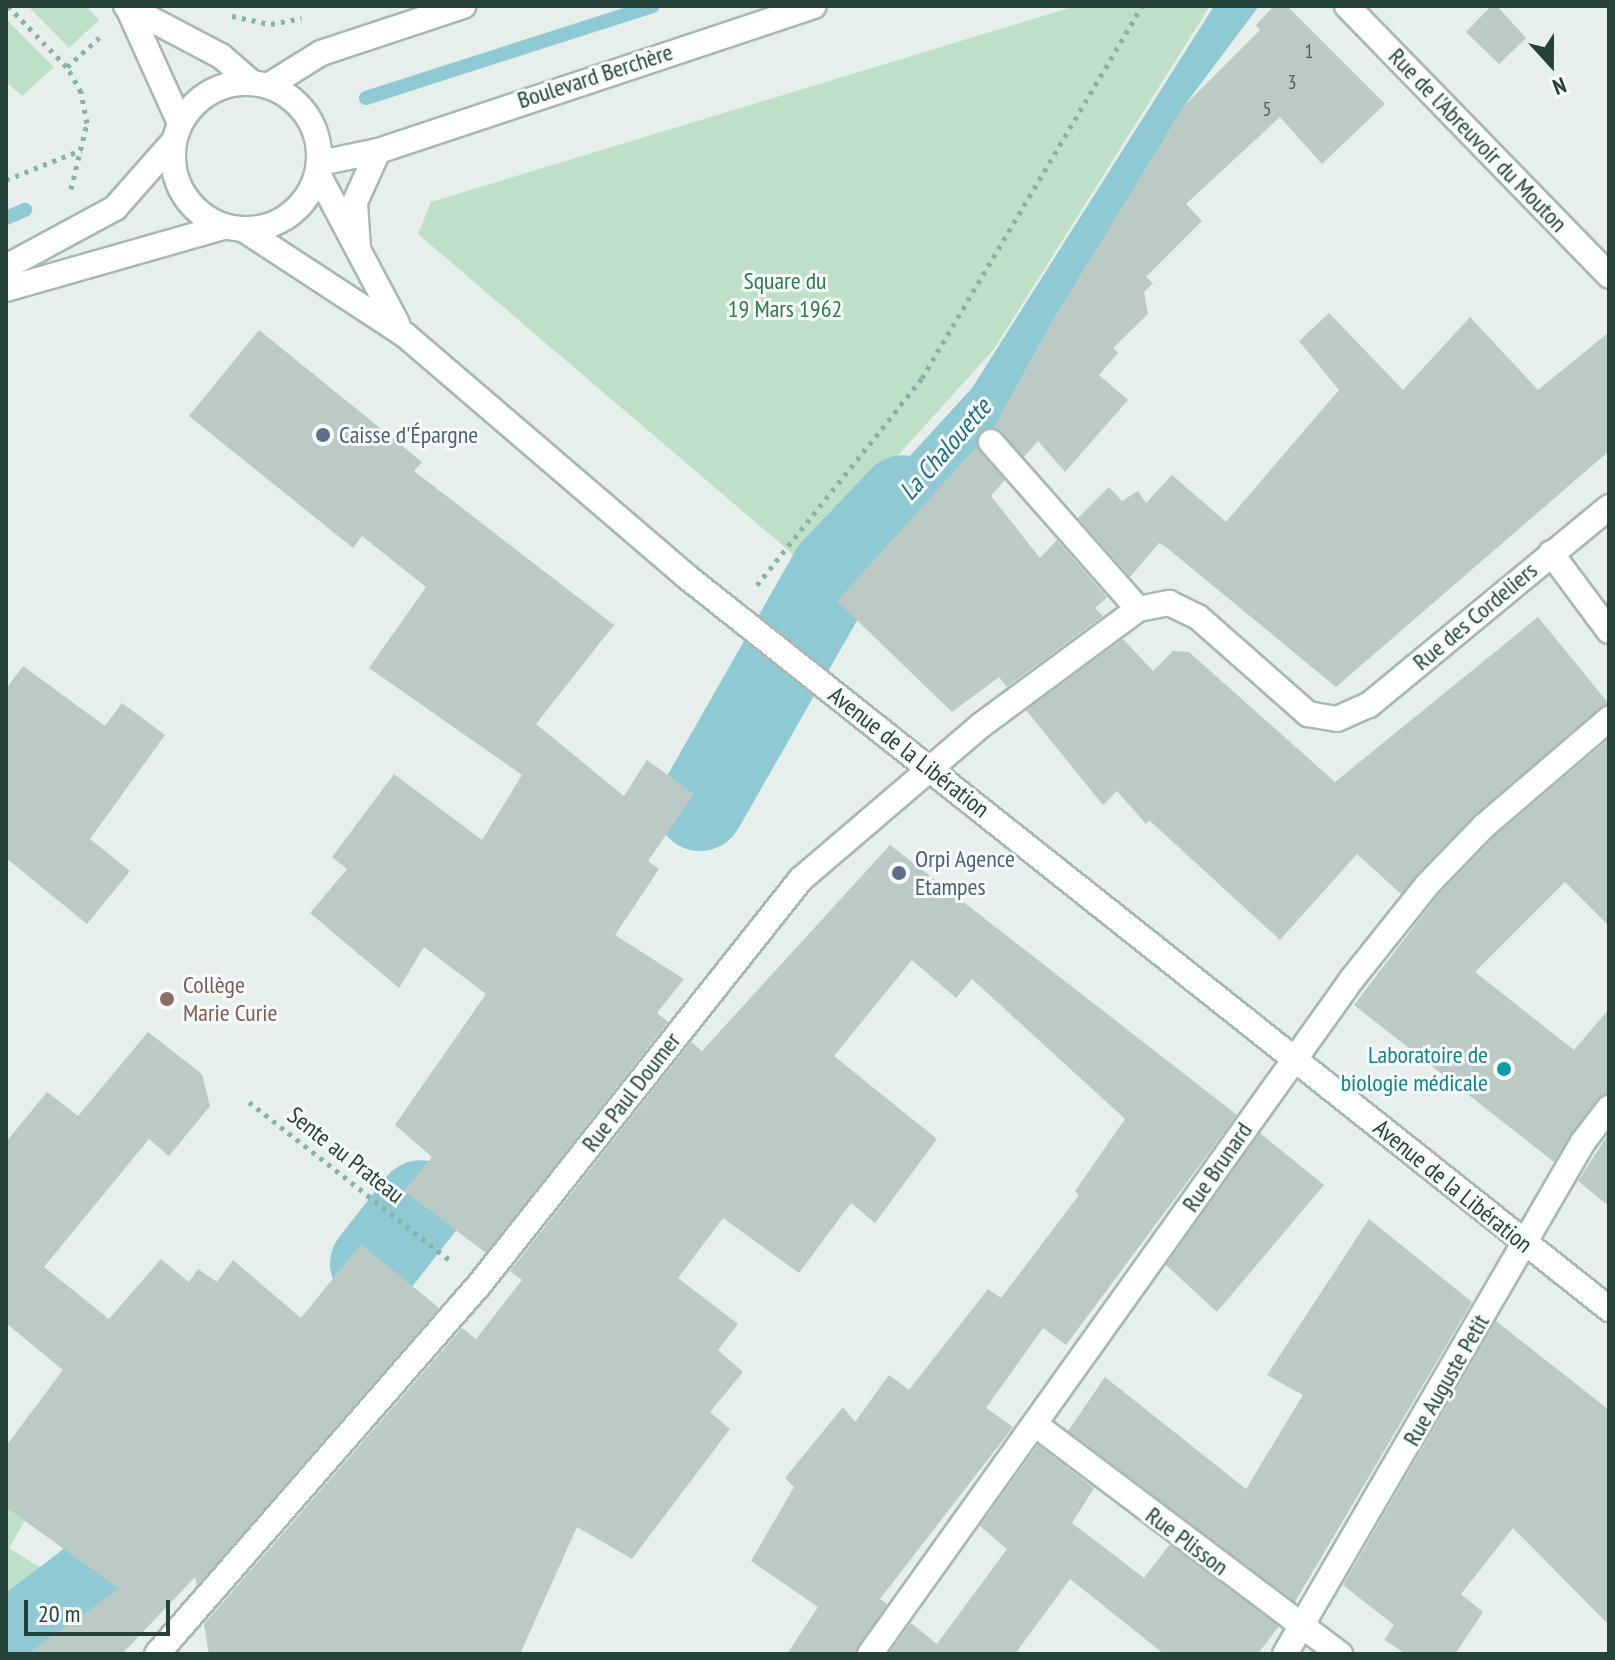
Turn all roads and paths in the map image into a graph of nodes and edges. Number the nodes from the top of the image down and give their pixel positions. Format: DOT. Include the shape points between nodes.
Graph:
graph roads {
  1 [pos="8,6"];
  2 [pos="463,6"];
  3 [pos="813,6"];
  4 [pos="1142,6"];
  5 [pos="1347,6"];
  6 [pos="128,8"];
  7 [pos="222,12"];
  8 [pos="310,17"];
  9 [pos="67,67"];
  10 [pos="259,84"];
  11 [pos="177,132"];
  12 [pos="82,149"];
  13 [pos="378,151"];
  14 [pos="319,168"];
  15 [pos="6,180"];
  16 [pos="86,227"];
  17 [pos="233,228"];
  18 [pos="359,251"];
  19 [pos="6,267"];
  20 [pos="1609,275"];
  21 [pos="6,289"];
  22 [pos="405,335"];
  23 [pos="991,442"];
  24 [pos="1609,507"];
  25 [pos="1551,553"];
  26 [pos="1169,603"];
  27 [pos="1138,609"];
  28 [pos="739,618"];
  29 [pos="1609,631"];
  30 [pos="1609,719"];
  31 [pos="929,768"];
  32 [pos="1293,1058"];
  33 [pos="249,1102"];
  34 [pos="1609,1108"];
  35 [pos="420,1236"];
  36 [pos="1524,1244"];
  37 [pos="1609,1309"];
  38 [pos="1036,1425"];
  39 [pos="1303,1628"];
  40 [pos="162,1652"];
  41 [pos="870,1654"];
  42 [pos="1285,1654"];
  43 [pos="1340,1654"];
  1 -- 9 [label="path"];
  2 -- 10 [label="street" via="321,53"];
  3 -- 13 [label="street, Boulevard Berchère"];
  4 -- 28 [label="path" via="922,378"];
  5 -- 20 [label="street, Rue de l'Abreuvoir du Mouton"];
  6 -- 9 [label="path"];
  6 -- 10 [label="street" via="221,56"];
  6 -- 11 [label="street"];
  7 -- 8 [label="path" via="271,24"];
  9 -- 12 [label="path" via="87,123"];
  10 -- 11 [label="street" via="209,93"];
  10 -- 14 [label="street" via="302,107 319,142"];
  11 -- 16 [label="street" via="133,192"];
  11 -- 17 [label="street" via="174,171 186,200"];
  12 -- 15 [label="path"];
  12 -- 16 [label="path" via="71,181 73,206"];
  13 -- 14 [label="street, Boulevard Berchère"];
  13 -- 18 [label="street" via="355,202"];
  14 -- 17 [label="street" via="307,197 290,215"];
  14 -- 18 [label="street, Avenue de la Libération"];
  16 -- 19 [label="street"];
  17 -- 21 [label="street"];
  17 -- 22 [label="street, Avenue de la Libération"];
  18 -- 22 [label="street, Avenue de la Libération" via="374,287"];
  22 -- 28 [label="street, Avenue de la Libération"];
  23 -- 27 [label="street"];
  24 -- 25 [label="street, Rue des Cordeliers"];
  25 -- 26 [label="street, Rue des Cordeliers" via="1369,705 1337,719 1308,714 1198,617"];
  25 -- 29 [label="street"];
  26 -- 27 [label="street, Rue Paul Doumer"];
  27 -- 31 [label="street, Rue Paul Doumer"];
  28 -- 31 [label="street, Avenue de la Libération"];
  30 -- 32 [label="street, Rue Brunard" via="1484,826 1427,885"];
  31 -- 32 [label="street, Avenue de la Libération"];
  31 -- 40 [label="street, Rue Paul Doumer" via="801,879 479,1285"];
  32 -- 36 [label="street, Avenue de la Libération"];
  32 -- 38 [label="street, Rue Brunard"];
  33 -- 35 [label="path, Sente au Prateau"];
  34 -- 36 [label="street, Rue Auguste Petit" via="1583,1142"];
  36 -- 37 [label="street, Avenue de la Libération"];
  36 -- 39 [label="street, Rue Auguste Petit"];
  38 -- 39 [label="street, Rue Plisson"];
  38 -- 41 [label="street, Rue Brunard"];
  39 -- 42 [label="street, Rue Auguste Petit"];
  39 -- 43 [label="street, Rue Plisson"];
}
